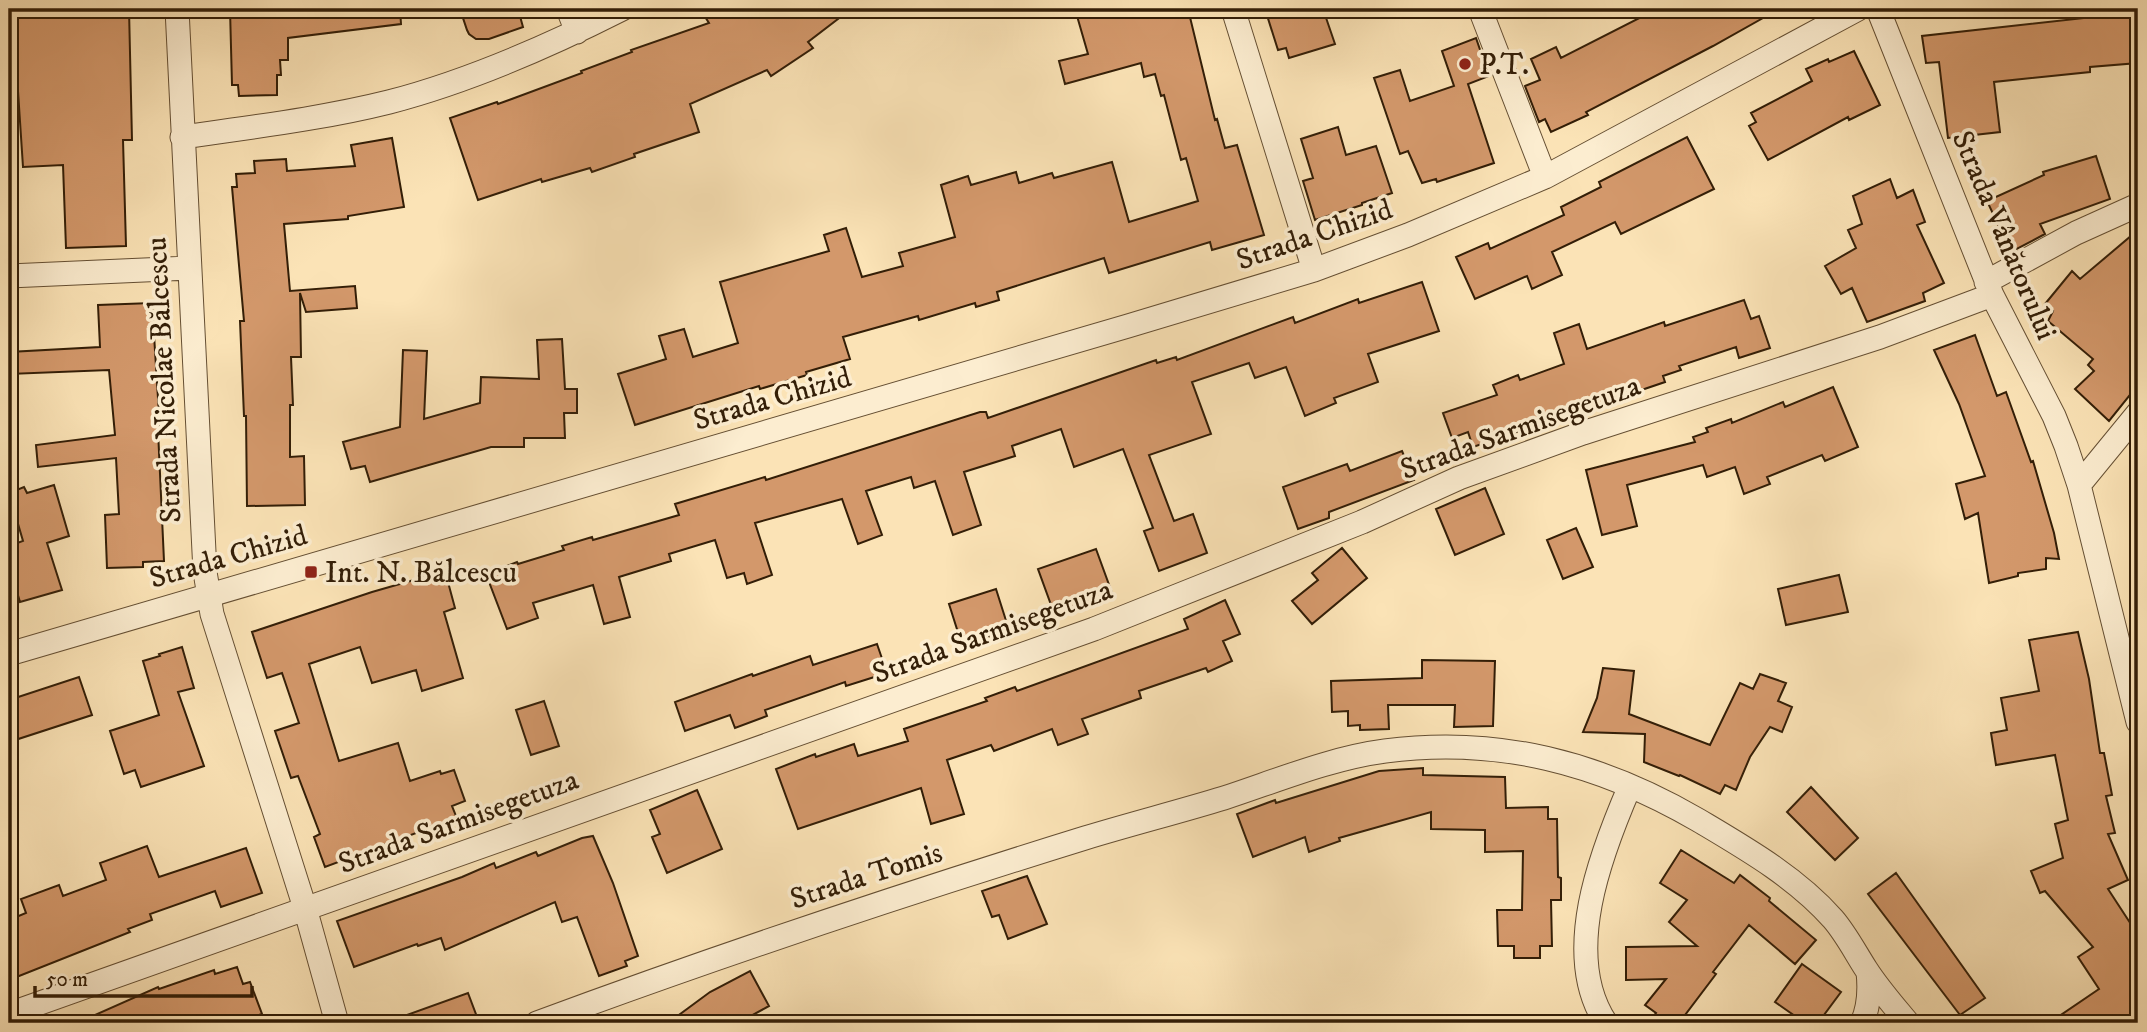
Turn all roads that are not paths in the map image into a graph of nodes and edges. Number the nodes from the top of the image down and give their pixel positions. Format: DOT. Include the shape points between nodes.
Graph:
graph roads {
  1 [pos="177,9"];
  2 [pos="568,9"];
  3 [pos="622,9"];
  4 [pos="1233,9"];
  5 [pos="1480,9"];
  6 [pos="1858,9"];
  7 [pos="1878,9"];
  8 [pos="577,32"];
  9 [pos="182,136"];
  10 [pos="1545,177"];
  11 [pos="2138,205"];
  12 [pos="189,268"];
  13 [pos="1314,270"];
  14 [pos="9,276"];
  15 [pos="1989,288"];
  16 [pos="2138,413"];
  17 [pos="2079,485"];
  18 [pos="208,595"];
  19 [pos="9,654"];
  20 [pos="2138,722"];
  21 [pos="1630,786"];
  22 [pos="305,908"];
  23 [pos="1868,972"];
  24 [pos="9,1014"];
  25 [pos="337,1023"];
  26 [pos="537,1023"];
  27 [pos="1606,1023"];
  28 [pos="1862,1023"];
  29 [pos="1909,1023"];
  1 -- 9 [label="street, Strada Nicolae Bălcescu"];
  2 -- 8 [label="street"];
  3 -- 8 [label="street"];
  4 -- 13 [label="street"];
  5 -- 10 [label="street"];
  6 -- 10 [label="street, Strada Chizid"];
  7 -- 15 [label="street, Strada Vânătorului"];
  8 -- 9 [label="street" via="481,73 388,102 293,122"];
  9 -- 12 [label="street, Strada Nicolae Bălcescu"];
  10 -- 13 [label="street, Strada Chizid"];
  11 -- 15 [label="street, Strada Sarmisegetuza" via="2076,233"];
  12 -- 14 [label="street"];
  12 -- 18 [label="street, Strada Nicolae Bălcescu"];
  13 -- 18 [label="street, Strada Chizid"];
  15 -- 17 [label="street, Strada Vânătorului" via="2054,416"];
  15 -- 22 [label="street, Strada Sarmisegetuza" via="1867,342 1459,478 1362,522 1094,629"];
  16 -- 17 [label="street"];
  17 -- 20 [label="street, Strada Vânătorului"];
  18 -- 19 [label="street, Strada Chizid"];
  18 -- 22 [label="street, Strada Nicolae Bălcescu"];
  21 -- 23 [label="street, Strada Tomis" via="1720,834 1800,889 1831,917"];
  21 -- 26 [label="street, Strada Tomis" via="1568,762 1499,750 1382,751 889,899"];
  21 -- 27 [label="street" via="1588,907 1589,973 1593,996"];
  22 -- 24 [label="street, Strada Sarmisegetuza"];
  22 -- 25 [label="street, Strada Nicolae Bălcescu"];
  23 -- 28 [label="street" via="1870,988"];
  23 -- 29 [label="street, Strada Tomis"];
}
